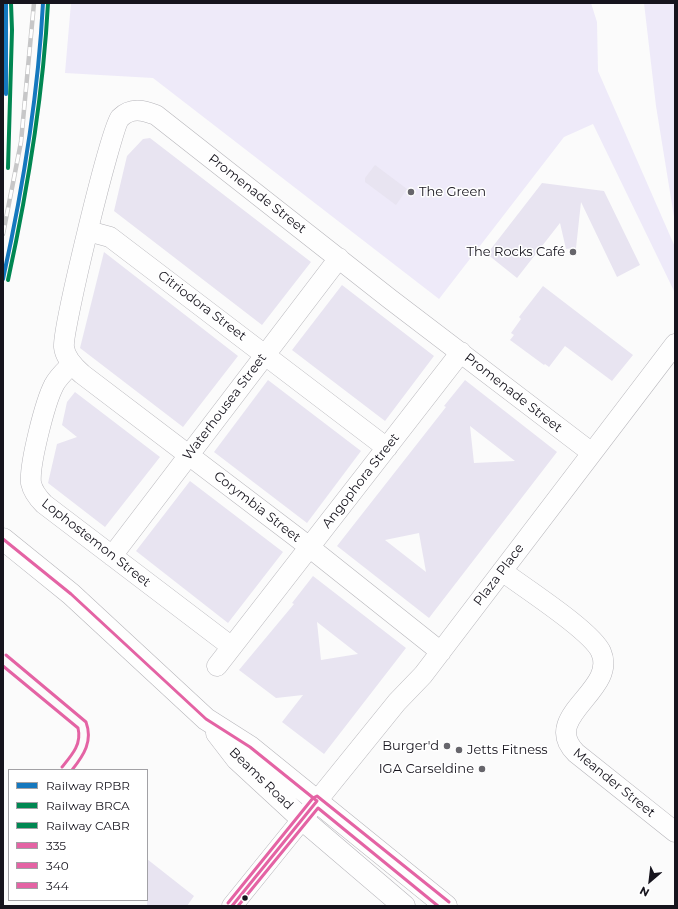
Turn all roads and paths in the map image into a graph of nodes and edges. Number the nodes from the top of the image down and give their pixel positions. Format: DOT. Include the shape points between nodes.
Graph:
graph roads {
  1 [pos="88,231"];
  2 [pos="339,258"];
  3 [pos="675,344"];
  4 [pos="461,352"];
  5 [pos="265,354"];
  6 [pos="72,364"];
  7 [pos="387,448"];
  8 [pos="592,453"];
  9 [pos="189,454"];
  10 [pos="3,539"];
  11 [pos="309,547"];
  12 [pos="112,556"];
  13 [pos="502,571"];
  14 [pos="232,647"];
  15 [pos="441,652"];
  16 [pos="217,666"];
  17 [pos="206,719"];
  18 [pos="317,801"];
  19 [pos="302,819"];
  20 [pos="675,832"];
  21 [pos="232,906"];
  22 [pos="404,906"];
  23 [pos="446,906"];
  1 -- 2 [label="street, Promenade Street" via="116,125 128,112 143,110 156,115"];
  1 -- 5 [label="street, Citriodora Street" via="110,237"];
  1 -- 6 [label="street, Promenade Street" via="64,339 64,352"];
  2 -- 4 [label="street, Promenade Street"];
  2 -- 5 [label="street, Waterhousea Street"];
  3 -- 8 [label="street, Plaza Place"];
  4 -- 7 [label="street, Angophora Street"];
  4 -- 8 [label="street, Promenade Street"];
  5 -- 7 [label="street, Citriodora Street"];
  5 -- 9 [label="street, Waterhousea Street"];
  6 -- 9 [label="street, Corymbia Street"];
  6 -- 12 [label="street, Lophostemon Street" via="55,383 51,392 31,472 31,484 35,494 44,504"];
  7 -- 11 [label="street, Angophora Street"];
  8 -- 13 [label="street, Plaza Place"];
  9 -- 11 [label="street, Corymbia Street"];
  9 -- 12 [label="street, Waterhousea Street"];
  10 -- 17 [label="main road, Beams Road" via="71,594"];
  11 -- 14 [label="street, Angophora Street"];
  11 -- 15 [label="street, Corymbia Street"];
  12 -- 14 [label="street, Lophostemon Street"];
  13 -- 15 [label="street, Plaza Place"];
  13 -- 20 [label="street, Meander Street" via="590,637 602,653 604,661 600,677 567,725 568,745"];
  14 -- 16 [label="street, Angophora Street"];
  15 -- 18 [label="street, Plaza Place"];
  17 -- 18 [label="main road, Beams Road" via="250,748"];
  17 -- 19 [label="main road, Beams Road" via="237,759"];
  18 -- 19 [label="street, Beams Road"];
  18 -- 23 [label="main road, Beams Road"];
  19 -- 21 [label="street"];
  19 -- 22 [label="main road, Beams Road"];
}
